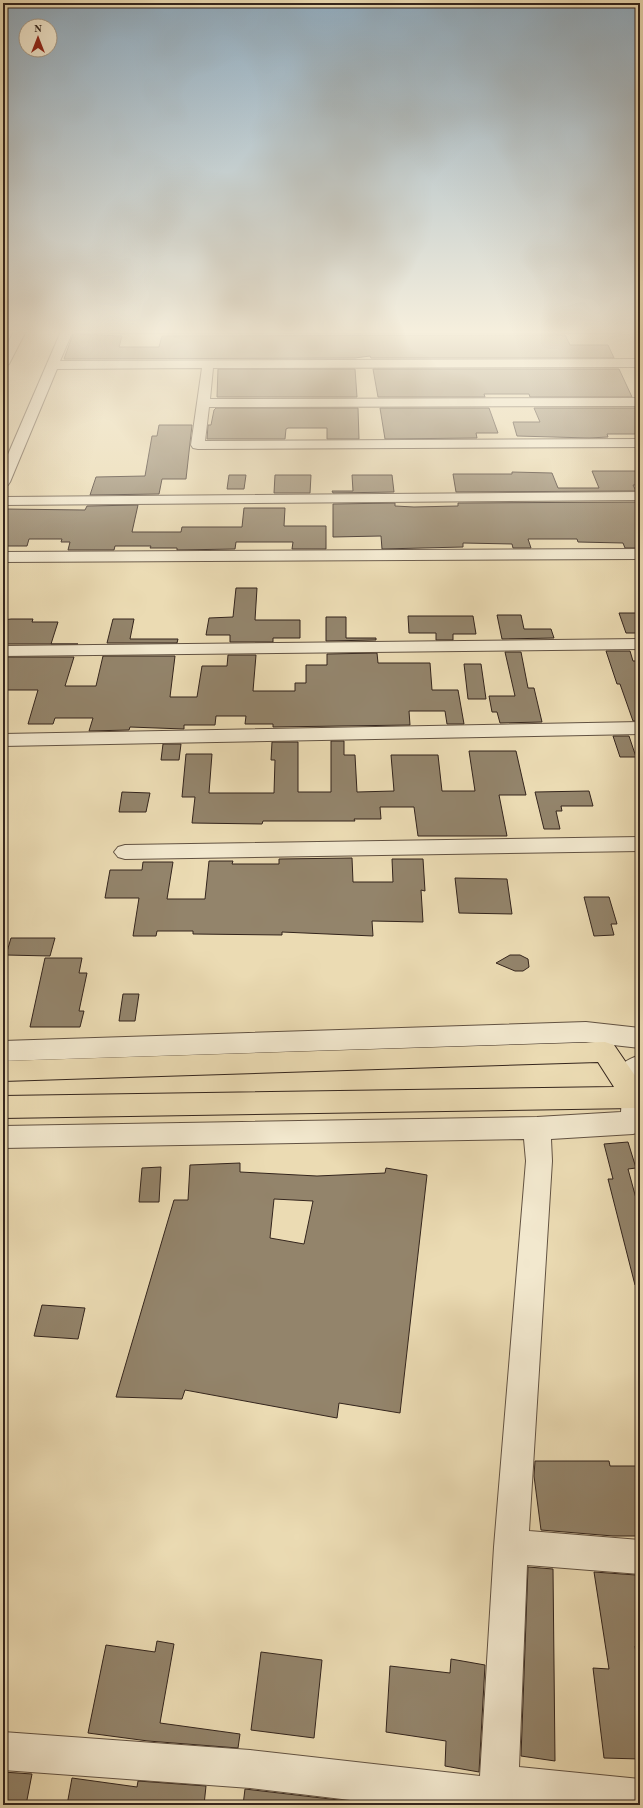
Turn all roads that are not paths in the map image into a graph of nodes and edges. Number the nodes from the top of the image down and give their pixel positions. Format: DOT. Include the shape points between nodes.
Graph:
graph roads {
  1 [pos="32,413"];
  2 [pos="201,413"];
  3 [pos="640,443"];
  4 [pos="3,482"];
  5 [pos="640,496"];
  6 [pos="3,501"];
  7 [pos="640,554"];
  8 [pos="3,558"];
  9 [pos="640,644"];
  10 [pos="3,651"];
  11 [pos="640,728"];
  12 [pos="3,740"];
  13 [pos="640,844"];
  14 [pos="125,852"];
  15 [pos="640,1038"];
  16 [pos="3,1051"];
  17 [pos="3,1071"];
  18 [pos="634,1079"];
  19 [pos="3,1107"];
  20 [pos="537,1128"];
  21 [pos="3,1137"];
  22 [pos="511,1546"];
  23 [pos="640,1557"];
  24 [pos="3,1751"];
  25 [pos="498,1796"];
  26 [pos="640,1798"];
  1 -- 4 [label="street"];
  2 -- 3 [label="street" via="198,446"];
  5 -- 6 [label="street"];
  7 -- 8 [label="street"];
  9 -- 10 [label="street"];
  11 -- 12 [label="street"];
  13 -- 14 [label="street"];
  15 -- 16 [label="street" via="586,1032"];
  17 -- 18 [label="main road" via="605,1052"];
  18 -- 19 [label="main road"];
  18 -- 20 [label="street" via="633,1123"];
  20 -- 21 [label="street"];
  20 -- 22 [label="street" via="539,1161"];
  22 -- 23 [label="street"];
  22 -- 25 [label="street"];
  24 -- 25 [label="street" via="250,1769"];
  25 -- 26 [label="street"];
}
